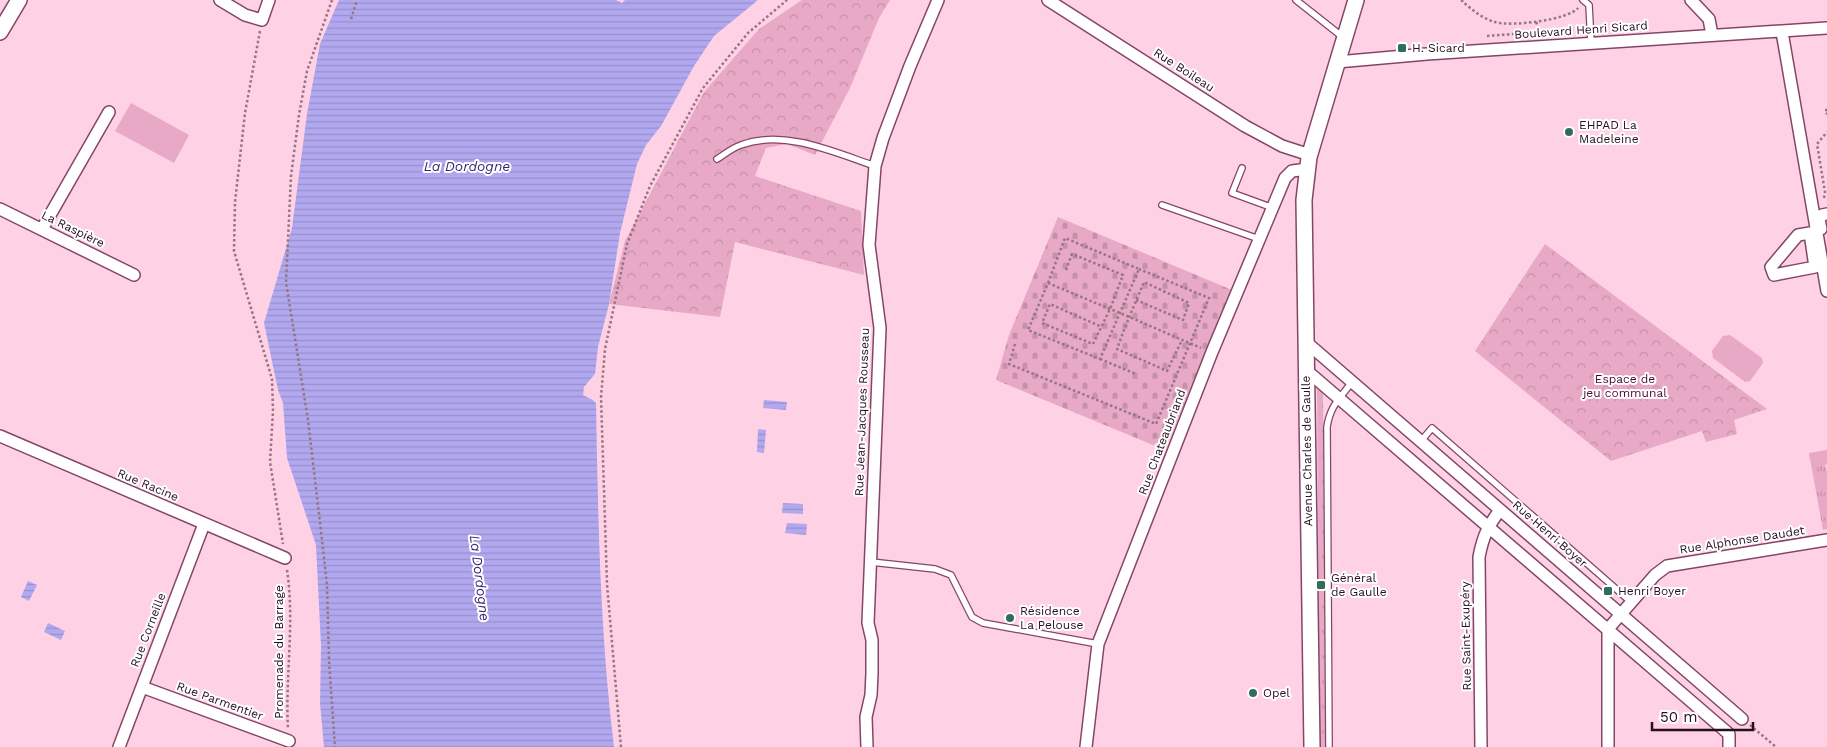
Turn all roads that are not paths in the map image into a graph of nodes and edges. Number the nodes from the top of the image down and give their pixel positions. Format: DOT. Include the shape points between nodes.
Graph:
graph roads {
  1 [pos="19,0"];
  2 [pos="220,0"];
  3 [pos="269,0"];
  4 [pos="938,0"];
  5 [pos="1048,0"];
  6 [pos="1296,0"];
  7 [pos="1356,0"];
  8 [pos="1583,0"];
  9 [pos="1691,0"];
  10 [pos="1827,28"];
  11 [pos="0,32"];
  12 [pos="1782,32"];
  13 [pos="1712,35"];
  14 [pos="1344,38"];
  15 [pos="1591,43"];
  16 [pos="1337,62"];
  17 [pos="109,112"];
  18 [pos="717,159"];
  19 [pos="1309,162"];
  20 [pos="875,166"];
  21 [pos="1242,168"];
  22 [pos="1162,205"];
  23 [pos="1273,208"];
  24 [pos="0,209"];
  25 [pos="1827,214"];
  26 [pos="42,229"];
  27 [pos="1259,239"];
  28 [pos="1827,265"];
  29 [pos="134,275"];
  30 [pos="1827,291"];
  31 [pos="1306,342"];
  32 [pos="1306,370"];
  33 [pos="1352,382"];
  34 [pos="1339,398"];
  35 [pos="0,436"];
  36 [pos="1421,441"];
  37 [pos="1500,510"];
  38 [pos="204,524"];
  39 [pos="1488,526"];
  40 [pos="1827,540"];
  41 [pos="285,558"];
  42 [pos="871,562"];
  43 [pos="1631,602"];
  44 [pos="1621,614"];
  45 [pos="1608,629"];
  46 [pos="1098,644"];
  47 [pos="142,687"];
  48 [pos="1742,718"];
  49 [pos="289,741"];
  50 [pos="119,747"];
  51 [pos="866,747"];
  52 [pos="1086,747"];
  53 [pos="1312,747"];
  54 [pos="1330,747"];
  55 [pos="1481,747"];
  56 [pos="1608,747"];
  57 [pos="1729,747"];
  1 -- 11 [label="main road"];
  2 -- 3 [label="street" via="245,15 262,20"];
  4 -- 20 [label="street, Rue Jean-Jacques Rousseau" via="910,66"];
  5 -- 19 [label="street, Rue Boileau" via="1245,126"];
  6 -- 14 [label="lane"];
  7 -- 14 [label="main road, Avenue Charles de Gaulle"];
  8 -- 15 [label="lane" via="1589,5"];
  9 -- 13 [label="street" via="1709,19"];
  10 -- 12 [label="street, Boulevard Henri Sicard"];
  12 -- 13 [label="street, Boulevard Henri Sicard"];
  12 -- 30 [label="street"];
  13 -- 15 [label="street, Boulevard Henri Sicard"];
  14 -- 16 [label="main road, Avenue Charles de Gaulle"];
  15 -- 16 [label="street, Boulevard Henri Sicard"];
  16 -- 19 [label="main road, Avenue Charles de Gaulle"];
  17 -- 26 [label="street"];
  18 -- 20 [label="lane" via="740,145 771,138 819,147"];
  19 -- 23 [label="street, Rue Chateaubriand" via="1285,178"];
  19 -- 31 [label="main road, Avenue Charles de Gaulle" via="1304,200"];
  20 -- 42 [label="street, Rue Jean-Jacques Rousseau" via="869,245 880,328"];
  21 -- 23 [label="lane" via="1232,193"];
  22 -- 27 [label="lane"];
  23 -- 27 [label="street, Rue Chateaubriand"];
  24 -- 26 [label="street, La Raspière"];
  25 -- 28 [label="street" via="1820,220"];
  26 -- 29 [label="street, La Raspière"];
  27 -- 46 [label="street, Rue Chateaubriand"];
  31 -- 32 [label="main road, Avenue Charles de Gaulle"];
  31 -- 33 [label="street, Rue Henri Boyer"];
  32 -- 34 [label="street"];
  32 -- 53 [label="main road, Avenue Charles de Gaulle"];
  33 -- 34 [label="lane"];
  33 -- 36 [label="street, Rue Henri Boyer"];
  34 -- 39 [label="street"];
  34 -- 54 [label="lane" via="1329,415 1328,427"];
  35 -- 38 [label="street, Rue Racine"];
  36 -- 37 [label="street, Rue Henri Boyer"];
  36 -- 43 [label="lane" via="1432,428"];
  37 -- 39 [label="street, Rue Saint-Exupéry"];
  37 -- 44 [label="street, Rue Henri Boyer"];
  38 -- 41 [label="street, Rue Racine"];
  38 -- 47 [label="street, Rue Corneille"];
  39 -- 45 [label="street"];
  39 -- 55 [label="street, Rue Saint-Exupéry" via="1479,557"];
  40 -- 43 [label="street, Rue Alphonse Daudet" via="1666,566"];
  42 -- 46 [label="lane" via="935,569 951,575 972,618 982,623"];
  42 -- 51 [label="street, Rue Jean-Jacques Rousseau" via="868,623 872,640 872,673"];
  43 -- 44 [label="street, Rue Alphonse Daudet"];
  44 -- 45 [label="street, Rue Alphonse Daudet"];
  44 -- 48 [label="street, Rue Henri Boyer"];
  45 -- 56 [label="street"];
  45 -- 57 [label="street" via="1729,734"];
  46 -- 52 [label="street, Rue Chateaubriand"];
  47 -- 49 [label="street, Rue Parmentier"];
  47 -- 50 [label="street, Rue Corneille"];
}
